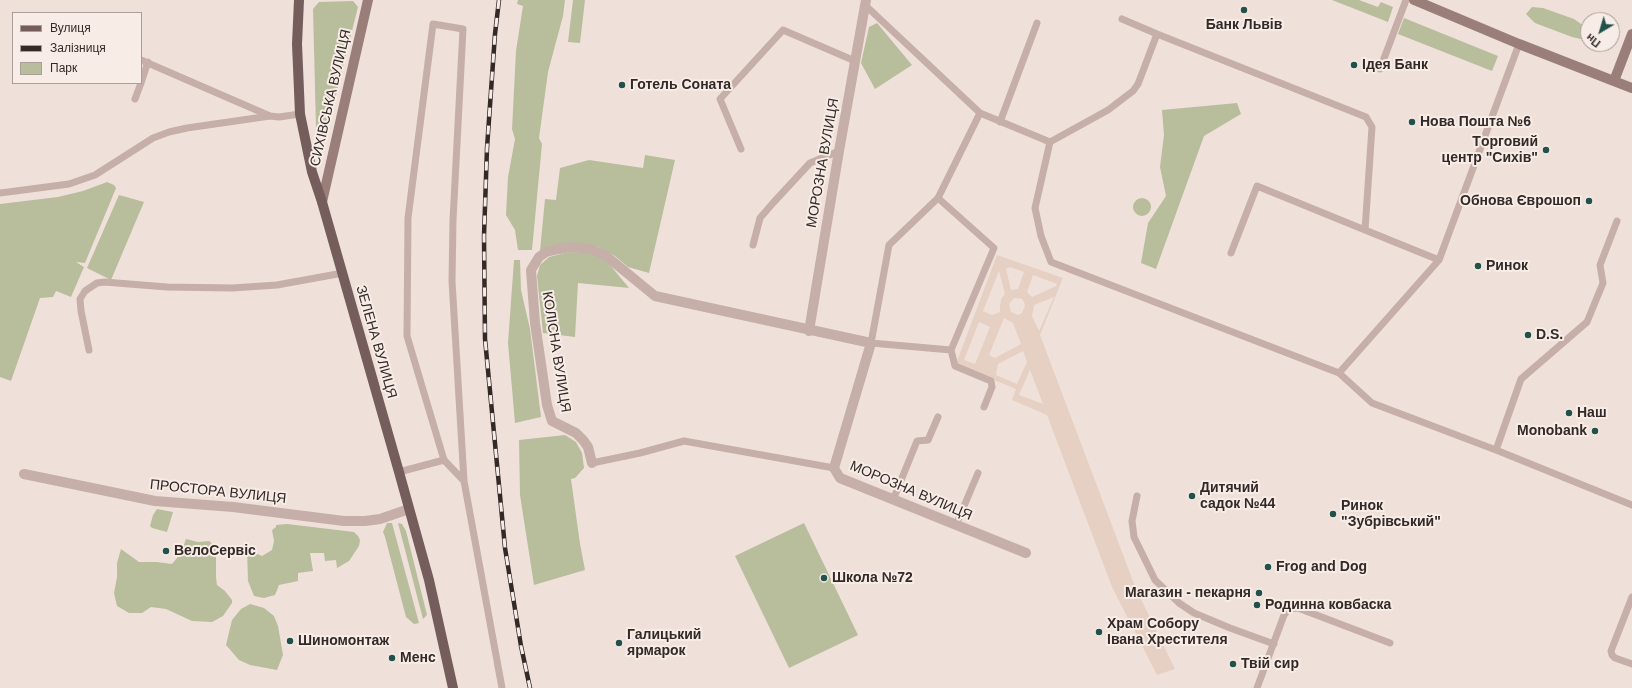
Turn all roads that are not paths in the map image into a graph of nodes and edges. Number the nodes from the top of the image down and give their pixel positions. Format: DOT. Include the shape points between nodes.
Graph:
graph roads {
  1 [pos="299,0"];
  2 [pos="368,0"];
  3 [pos="1406,0"];
  4 [pos="1414,0"];
  5 [pos="866,3"];
  6 [pos="1122,19"];
  7 [pos="1037,23"];
  8 [pos="1157,34"];
  9 [pos="1632,34"];
  10 [pos="1519,44"];
  11 [pos="145,61"];
  12 [pos="855,61"];
  13 [pos="1380,69"];
  14 [pos="142,78"];
  15 [pos="1614,81"];
  16 [pos="141,84"];
  17 [pos="1632,88"];
  18 [pos="135,99"];
  19 [pos="980,113"];
  20 [pos="300,114"];
  21 [pos="270,116"];
  22 [pos="1000,122"];
  23 [pos="1050,142"];
  24 [pos="741,149"];
  25 [pos="839,151"];
  26 [pos="0,193"];
  27 [pos="938,198"];
  28 [pos="322,202"];
  29 [pos="1618,221"];
  30 [pos="1365,230"];
  31 [pos="753,245"];
  32 [pos="1231,253"];
  33 [pos="1439,260"];
  34 [pos="342,274"];
  35 [pos="809,331"];
  36 [pos="871,343"];
  37 [pos="89,350"];
  38 [pos="951,350"];
  39 [pos="1339,373"];
  40 [pos="984,407"];
  41 [pos="938,417"];
  42 [pos="1496,450"];
  43 [pos="444,460"];
  44 [pos="592,463"];
  45 [pos="834,468"];
  46 [pos="399,472"];
  47 [pos="978,473"];
  48 [pos="24,474"];
  49 [pos="464,481"];
  50 [pos="1137,496"];
  51 [pos="893,500"];
  52 [pos="1632,505"];
  53 [pos="409,509"];
  54 [pos="956,525"];
  55 [pos="1026,553"];
  56 [pos="1632,597"];
  57 [pos="1390,643"];
  58 [pos="1274,644"];
  59 [pos="1632,664"];
  60 [pos="453,688"];
  61 [pos="502,688"];
  62 [pos="1258,688"];
  1 -- 20 [label="main road, ЗЕЛЕНА ВУЛИЦЯ" via="297,44"];
  2 -- 28 [label="main road, СИХІВСЬКА ВУЛИЦЯ"];
  3 -- 13 [label="lane"];
  4 -- 10 [label="main road"];
  5 -- 12 [label="street, МОРОЗНА ВУЛИЦЯ"];
  5 -- 19 [label="lane"];
  6 -- 8 [label="lane"];
  7 -- 22 [label="lane"];
  8 -- 23 [label="lane" via="1133,91 1108,110"];
  8 -- 30 [label="lane" via="1366,117 1372,126"];
  9 -- 15 [label="main road"];
  10 -- 15 [label="main road"];
  10 -- 33 [label="lane"];
  11 -- 14 [label="lane"];
  11 -- 21 [label="lane"];
  12 -- 24 [label="lane" via="783,30 720,99"];
  12 -- 25 [label="street, МОРОЗНА ВУЛИЦЯ"];
  15 -- 17 [label="main road"];
  16 -- 18 [label="lane"];
  19 -- 22 [label="lane"];
  19 -- 27 [label="lane"];
  20 -- 21 [label="lane"];
  20 -- 28 [label="main road, ЗЕЛЕНА ВУЛИЦЯ" via="312,172"];
  21 -- 26 [label="lane" via="169,132 153,138 95,176 69,184"];
  22 -- 23 [label="lane"];
  23 -- 39 [label="lane" via="1035,208 1041,236 1051,262"];
  25 -- 31 [label="lane" via="810,163 773,203 760,218"];
  25 -- 35 [label="street, МОРОЗНА ВУЛИЦЯ"];
  27 -- 36 [label="lane" via="889,245"];
  27 -- 38 [label="lane" via="994,248"];
  28 -- 34 [label="main road, ЗЕЛЕНА ВУЛИЦЯ"];
  29 -- 42 [label="lane" via="1600,264 1603,283 1587,322 1521,379"];
  30 -- 32 [label="lane" via="1257,186"];
  30 -- 33 [label="lane"];
  33 -- 39 [label="lane"];
  34 -- 37 [label="lane" via="277,285 232,288 97,283 90,286 80,299 80,311"];
  34 -- 46 [label="main road, ЗЕЛЕНА ВУЛИЦЯ"];
  35 -- 36 [label="street"];
  35 -- 44 [label="street, КОЛІСНА ВУЛИЦЯ" via="655,296 615,262 590,249 570,248 546,252 539,257 531,270 531,281 549,416 552,421 583,440 588,447"];
  36 -- 38 [label="lane"];
  36 -- 45 [label="street, МОРОЗНА ВУЛИЦЯ"];
  38 -- 40 [label="lane" via="955,366 991,381 992,387"];
  39 -- 42 [label="lane" via="1372,403"];
  41 -- 51 [label="lane" via="928,440 917,441"];
  42 -- 52 [label="lane"];
  43 -- 46 [label="lane"];
  43 -- 49 [label="lane"];
  43 -- 49 [label="lane" via="407,336 408,218 433,24 463,29 452,281"];
  44 -- 45 [label="lane, КОЛІСНА ВУЛИЦЯ" via="684,441"];
  45 -- 51 [label="street, МОРОЗНА ВУЛИЦЯ" via="840,478"];
  46 -- 53 [label="main road, ЗЕЛЕНА ВУЛИЦЯ"];
  47 -- 54 [label="lane"];
  48 -- 53 [label="street, ПРОСТОРА ВУЛИЦЯ" via="155,501 233,507 344,521 365,522"];
  49 -- 61 [label="lane"];
  50 -- 58 [label="lane" via="1132,521 1134,537 1156,580 1179,603 1194,613"];
  51 -- 54 [label="street, МОРОЗНА ВУЛИЦЯ"];
  53 -- 60 [label="main road, ЗЕЛЕНА ВУЛИЦЯ" via="429,580"];
  54 -- 55 [label="street, МОРОЗНА ВУЛИЦЯ"];
  56 -- 59 [label="lane" via="1611,650 1615,658"];
  57 -- 58 [label="lane" via="1298,608 1289,609 1284,616"];
  58 -- 62 [label="lane"];
}
